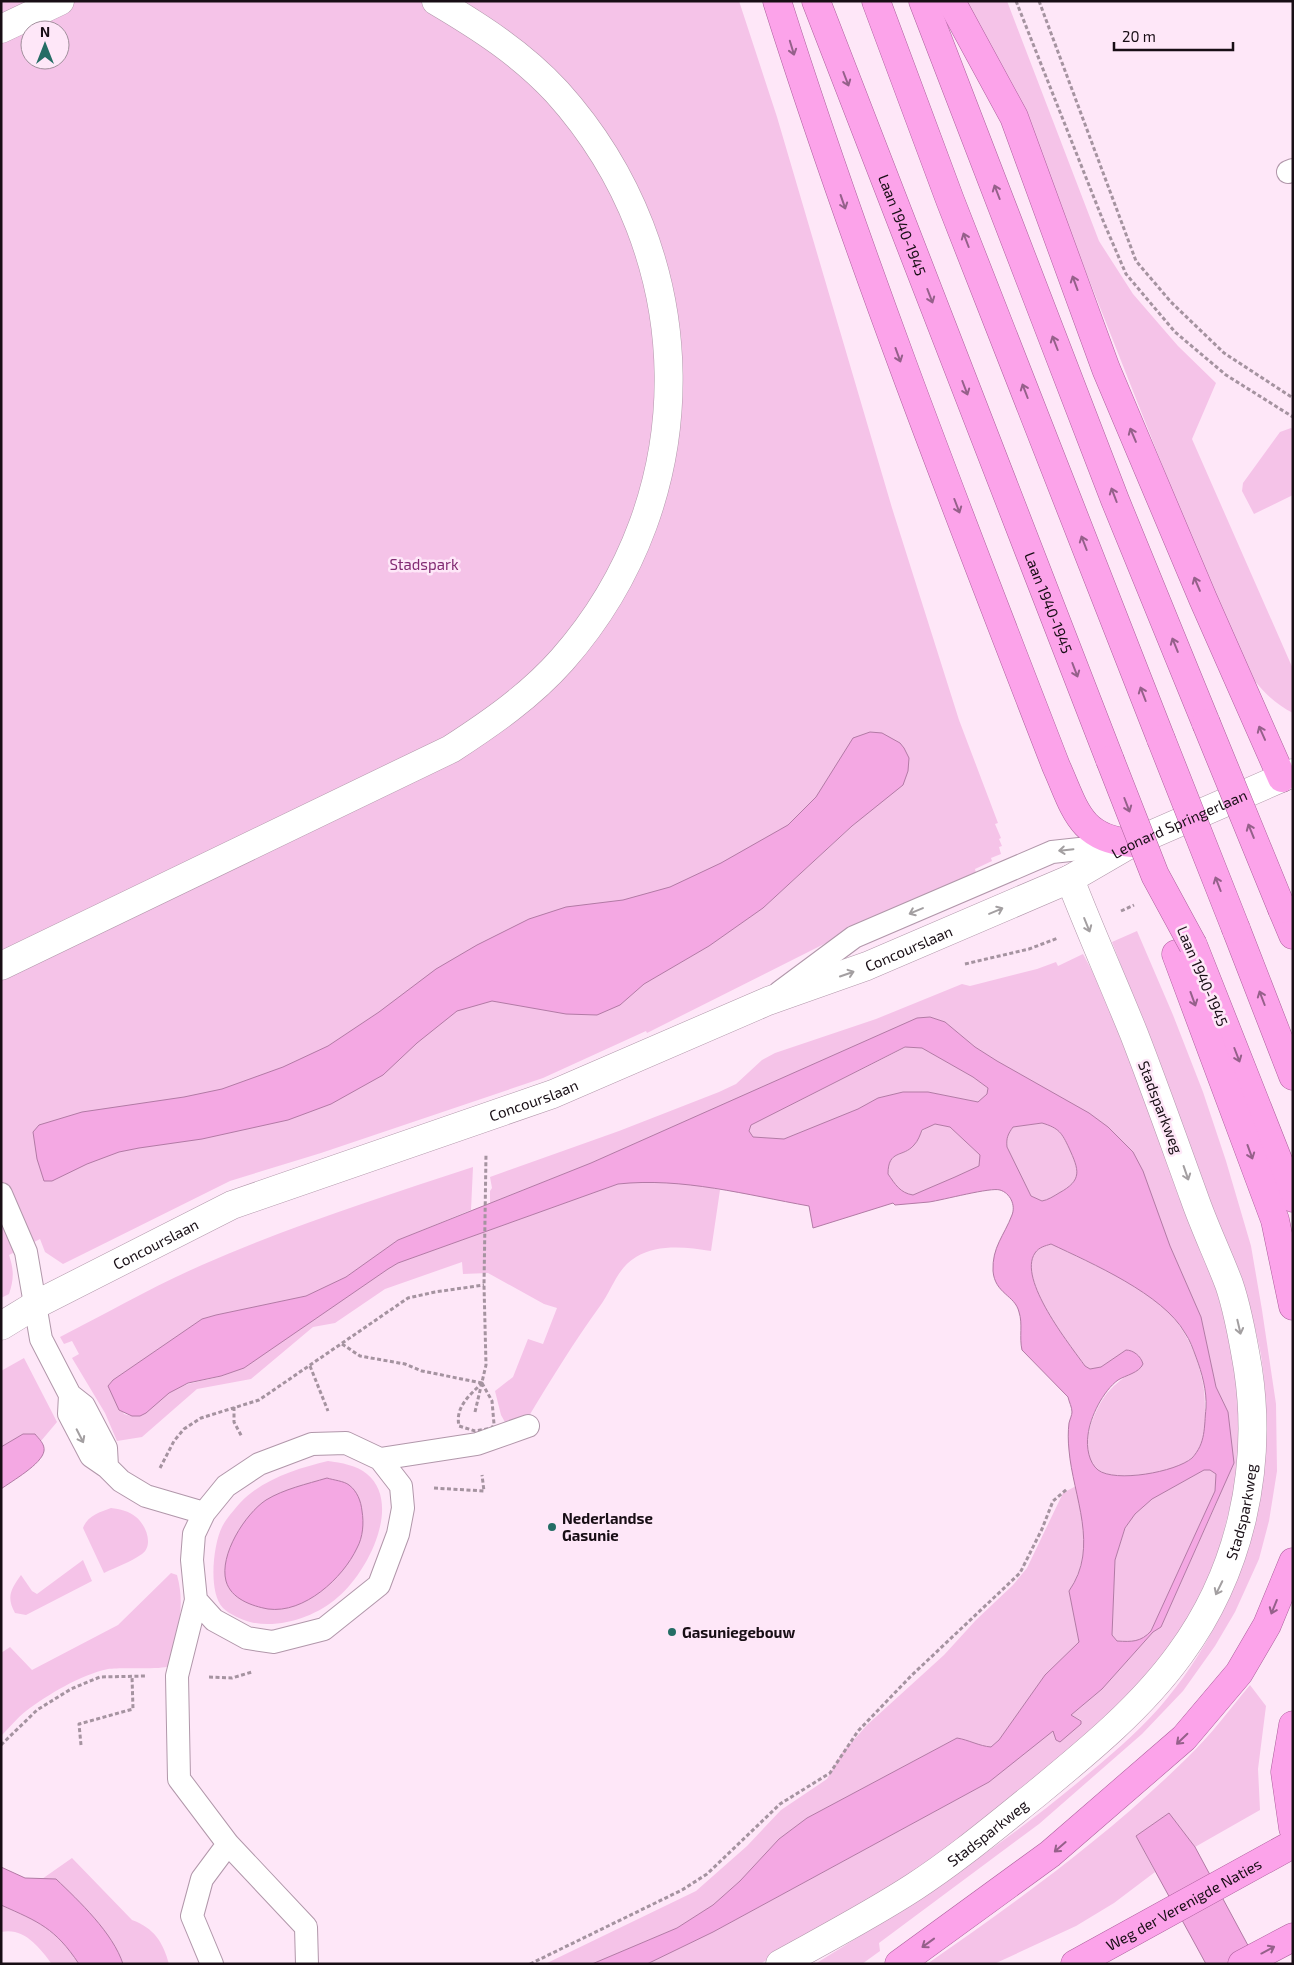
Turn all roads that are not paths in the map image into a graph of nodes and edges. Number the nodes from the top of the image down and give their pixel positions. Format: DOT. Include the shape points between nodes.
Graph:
graph roads {
  1 [pos="60,1"];
  2 [pos="436,1"];
  3 [pos="777,1"];
  4 [pos="816,1"];
  5 [pos="876,1"];
  6 [pos="923,1"];
  7 [pos="952,1"];
  8 [pos="1,30"];
  9 [pos="1287,775"];
  10 [pos="1132,843"];
  11 [pos="1070,879"];
  12 [pos="1293,935"];
  13 [pos="1184,949"];
  14 [pos="1,966"];
  15 [pos="768,1001"];
  16 [pos="1293,1076"];
  17 [pos="1,1194"];
  18 [pos="1293,1198"];
  19 [pos="37,1304"];
  20 [pos="1293,1306"];
  21 [pos="1,1326"];
  22 [pos="528,1426"];
  23 [pos="380,1459"];
  24 [pos="204,1513"];
  25 [pos="1293,1562"];
  26 [pos="196,1600"];
  27 [pos="1293,1724"];
  28 [pos="1293,1828"];
  29 [pos="228,1844"];
  30 [pos="1293,1844"];
  31 [pos="1293,1937"];
  32 [pos="212,1964"];
  33 [pos="307,1964"];
  34 [pos="780,1964"];
  35 [pos="899,1964"];
  36 [pos="1075,1964"];
  37 [pos="1242,1964"];
  1 -- 8 [label="street"];
  2 -- 14 [label="street" via="479,26 520,56 556,92 588,130 638,218 664,308 669,403 664,450 653,497 637,541 617,584 580,639 528,694 491,724 451,749"];
  3 -- 10 [label="highway, one-way" via="819,133 888,327 1056,766 1078,816 1088,828 1116,842"];
  4 -- 13 [label="highway, Laan 1940-1945, one-way, bridge"];
  16 -- 5 [label="highway, one-way, bridge" via="950,200"];
  12 -- 6 [label="highway, one-way, bridge" via="1116,500"];
  9 -- 7 [label="highway, one-way" via="1203,599 1106,369 1014,117"];
  9 -- 10 [label="street, Leonard Springerlaan"];
  10 -- 11 [label="street, Leonard Springerlaan"];
  10 -- 15 [label="lane, one-way" via="1052,852 854,937"];
  15 -- 11 [label="street, Concourslaan, one-way" via="868,966"];
  11 -- 34 [label="street, Stadsparkweg, one-way" via="1166,1117 1230,1288 1248,1368 1252,1426 1246,1506 1225,1576 1208,1611 1179,1655 1130,1711 1080,1758 969,1849 913,1888"];
  13 -- 18 [label="highway, Laan 1940-1945, one-way"];
  13 -- 20 [label="highway, one-way" via="1275,1220"];
  15 -- 19 [label="street, Concourslaan" via="552,1094 232,1204"];
  17 -- 19 [label="lane" via="26,1252"];
  19 -- 21 [label="street, Concourslaan"];
  19 -- 24 [label="lane" via="42,1339 70,1395 84,1406 106,1448 107,1467 121,1481 146,1496"];
  22 -- 23 [label="lane" via="477,1444"];
  23 -- 24 [label="lane" via="346,1443 312,1444 259,1464 226,1486"];
  23 -- 26 [label="lane" via="401,1486 403,1508 398,1534 379,1585 324,1629 273,1642 247,1638 214,1620"];
  24 -- 26 [label="lane" via="194,1534 192,1560"];
  25 -- 35 [label="highway, one-way" via="1267,1626 1239,1673 1184,1738 1050,1854"];
  26 -- 29 [label="lane" via="177,1676 179,1779"];
  27 -- 28 [label="highway" via="1285,1772"];
  29 -- 32 [label="lane" via="202,1879 192,1916"];
  29 -- 33 [label="lane" via="306,1927"];
  30 -- 36 [label="highway, Weg der Verenigde Naties"];
  37 -- 31 [label="highway, one-way"];
}
